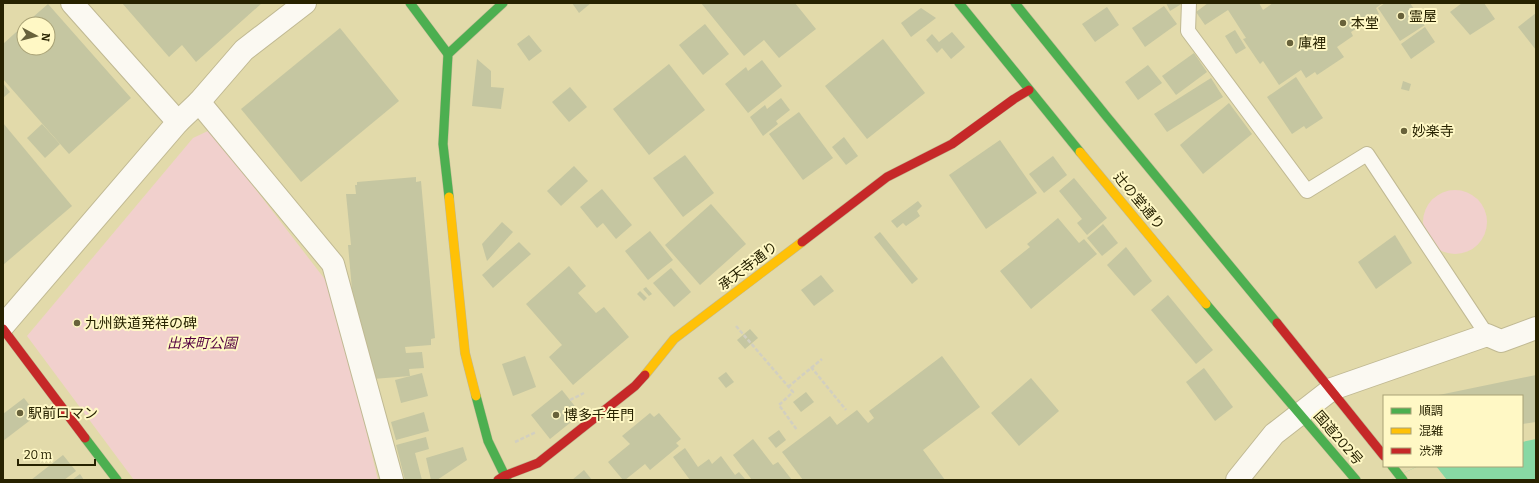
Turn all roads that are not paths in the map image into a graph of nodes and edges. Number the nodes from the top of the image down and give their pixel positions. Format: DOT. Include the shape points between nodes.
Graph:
graph roads {
  1 [pos="72,3"];
  2 [pos="305,3"];
  3 [pos="410,3"];
  4 [pos="503,3"];
  5 [pos="959,3"];
  6 [pos="1015,3"];
  7 [pos="1189,3"];
  8 [pos="448,54"];
  9 [pos="1029,90"];
  10 [pos="199,102"];
  11 [pos="178,122"];
  12 [pos="3,327"];
  13 [pos="1536,328"];
  14 [pos="1487,335"];
  15 [pos="1332,389"];
  16 [pos="1299,415"];
  17 [pos="1383,455"];
  18 [pos="1393,467"];
  19 [pos="1401,478"];
  20 [pos="503,479"];
  21 [pos="117,480"];
  22 [pos="392,480"];
  23 [pos="1237,480"];
  24 [pos="1356,480"];
  1 -- 11 [label="street"];
  2 -- 10 [label="street" via="244,50"];
  3 -- 8 [label="main road"];
  4 -- 8 [label="main road"];
  5 -- 9 [label="main road, 辻の堂通り"];
  6 -- 15 [label="main road, 辻の堂通り" via="1067,70"];
  7 -- 14 [label="lane" via="1188,30 1307,191 1367,154"];
  8 -- 20 [label="main road" via="443,144 465,354 488,441"];
  9 -- 16 [label="main road, 辻の堂通り"];
  9 -- 20 [label="main road, 承天寺通り" via="952,144 886,178 674,339 635,386 538,463"];
  10 -- 11 [label="street"];
  10 -- 22 [label="street" via="333,264"];
  11 -- 12 [label="street"];
  12 -- 21 [label="main road"];
  13 -- 14 [label="street" via="1501,341"];
  14 -- 15 [label="street"];
  15 -- 16 [label="street"];
  15 -- 17 [label="main road, 国道202号"];
  16 -- 23 [label="street" via="1274,434"];
  16 -- 24 [label="main road, 国道202号"];
  18 -- 19 [label="main road"];
}
